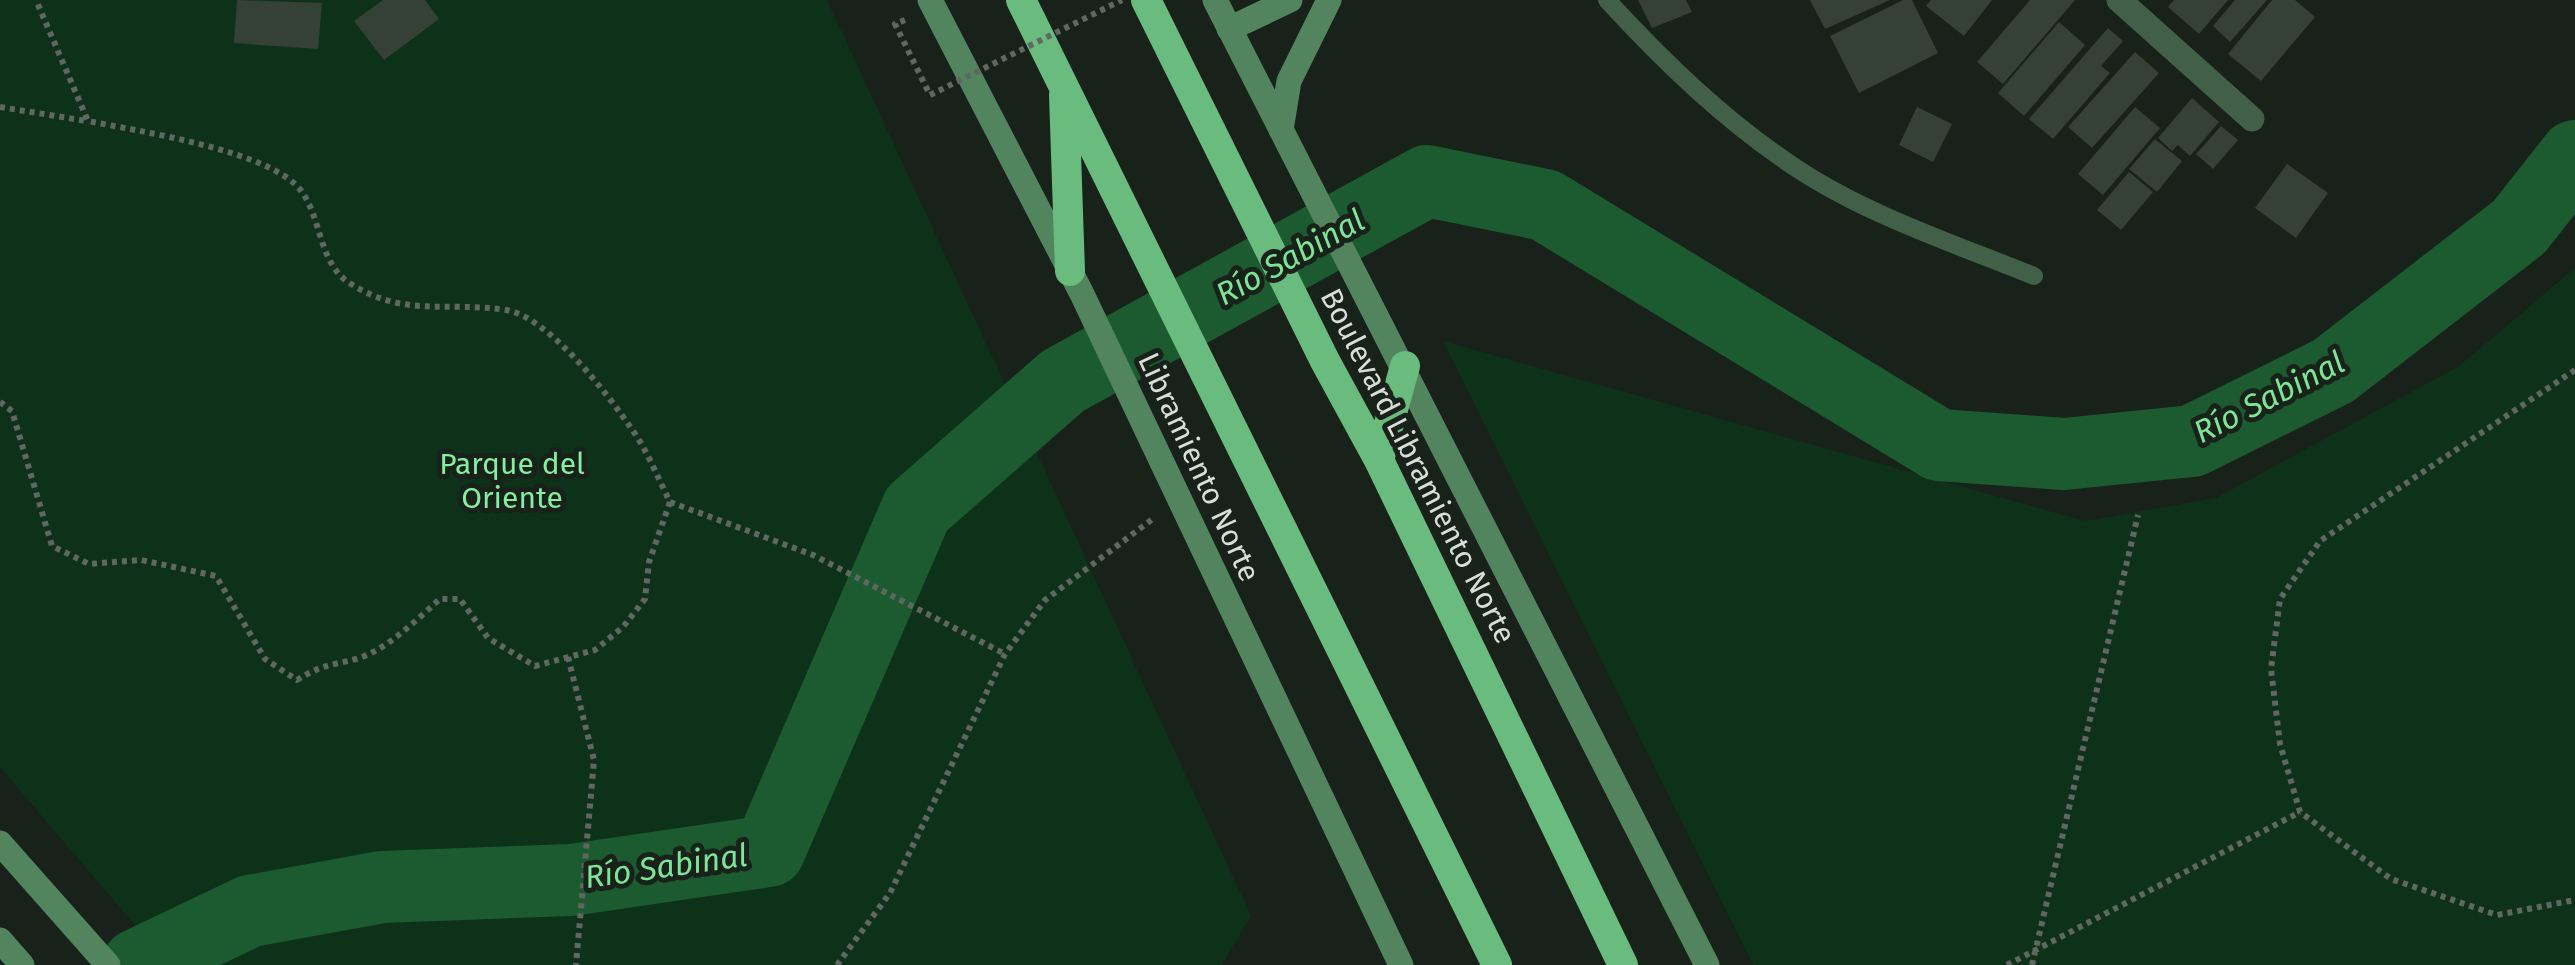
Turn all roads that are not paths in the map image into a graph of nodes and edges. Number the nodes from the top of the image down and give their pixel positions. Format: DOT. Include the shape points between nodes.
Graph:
graph roads {
  1 [pos="930,0"];
  2 [pos="1021,0"];
  3 [pos="1146,0"];
  4 [pos="1214,0"];
  5 [pos="1290,0"];
  6 [pos="1329,0"];
  7 [pos="1607,0"];
  8 [pos="2119,0"];
  9 [pos="1230,29"];
  10 [pos="1064,87"];
  11 [pos="2252,119"];
  12 [pos="1280,130"];
  13 [pos="2034,276"];
  14 [pos="1076,282"];
  15 [pos="1398,353"];
  16 [pos="1379,460"];
  17 [pos="0,843"];
  18 [pos="0,940"];
  19 [pos="22,965"];
  20 [pos="108,965"];
  21 [pos="1401,965"];
  22 [pos="1497,965"];
  23 [pos="1623,965"];
  24 [pos="1707,965"];
  1 -- 14 [label="street, Libramiento Norte"];
  2 -- 10 [label="highway"];
  3 -- 16 [label="highway, Boulevard Libramiento Norte"];
  4 -- 9 [label="street"];
  5 -- 9 [label="street"];
  6 -- 12 [label="street" via="1290,81"];
  7 -- 13 [label="lane" via="1675,74 1798,169 1898,220"];
  8 -- 11 [label="street"];
  9 -- 12 [label="street"];
  10 -- 14 [label="highway"];
  10 -- 22 [label="highway"];
  12 -- 15 [label="street"];
  14 -- 21 [label="street, Libramiento Norte"];
  15 -- 16 [label="highway"];
  15 -- 24 [label="street"];
  16 -- 23 [label="highway, Boulevard Libramiento Norte"];
  17 -- 20 [label="street"];
  18 -- 19 [label="street"];
}
